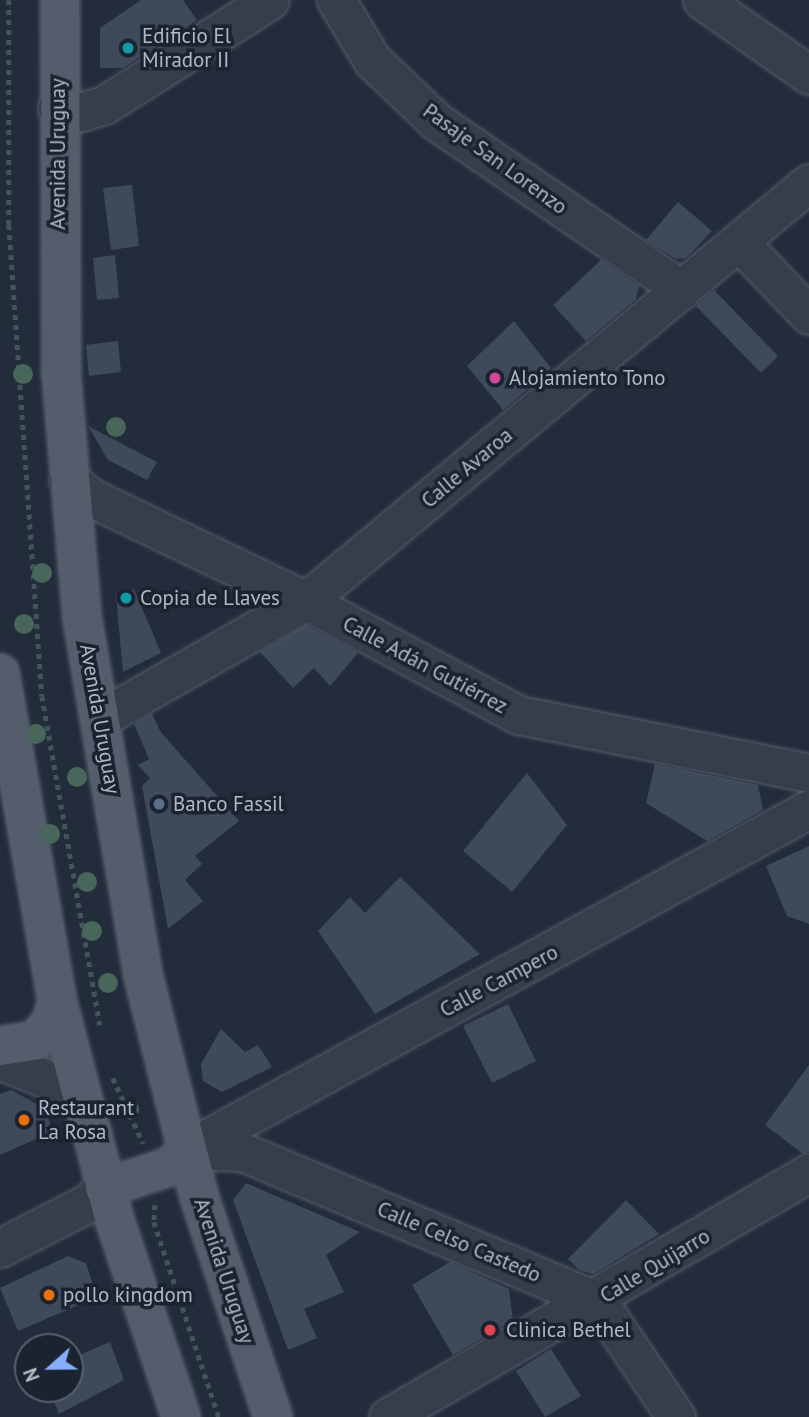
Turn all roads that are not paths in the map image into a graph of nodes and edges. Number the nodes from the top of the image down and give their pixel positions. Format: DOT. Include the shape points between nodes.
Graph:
graph roads {
  1 [pos="60,0"];
  2 [pos="270,0"];
  3 [pos="336,0"];
  4 [pos="702,0"];
  5 [pos="809,75"];
  6 [pos="57,108"];
  7 [pos="809,183"];
  8 [pos="739,242"];
  9 [pos="682,290"];
  10 [pos="809,315"];
  11 [pos="68,479"];
  12 [pos="306,601"];
  13 [pos="0,673"];
  14 [pos="100,718"];
  15 [pos="809,773"];
  16 [pos="809,809"];
  17 [pos="57,1000"];
  18 [pos="0,1046"];
  19 [pos="0,1060"];
  20 [pos="95,1081"];
  21 [pos="171,1160"];
  22 [pos="809,1173"];
  23 [pos="105,1188"];
  24 [pos="0,1248"];
  25 [pos="598,1301"];
  26 [pos="181,1417"];
  27 [pos="273,1417"];
  28 [pos="388,1417"];
  29 [pos="676,1417"];
  1 -- 6 [label="main road, Avenida Uruguay"];
  2 -- 6 [label="street" via="104,105 81,112"];
  3 -- 9 [label="street, Pasaje San Lorenzo" via="372,60 437,122"];
  4 -- 5 [label="street"];
  6 -- 11 [label="main road, Avenida Uruguay"];
  7 -- 8 [label="street, Calle Avaroa"];
  8 -- 9 [label="street, Calle Avaroa"];
  8 -- 10 [label="street"];
  9 -- 12 [label="street, Calle Avaroa"];
  11 -- 12 [label="street, Calle Adán Gutiérrez" via="90,497"];
  11 -- 14 [label="main road, Avenida Uruguay" via="82,617"];
  12 -- 14 [label="street, Calle Avaroa"];
  12 -- 15 [label="street, Calle Adán Gutiérrez" via="519,715"];
  13 -- 17 [label="main road"];
  14 -- 21 [label="main road, Avenida Uruguay"];
  16 -- 21 [label="street, Calle Campero"];
  17 -- 18 [label="main road" via="52,1021 36,1040"];
  17 -- 20 [label="main road"];
  19 -- 20 [label="street"];
  20 -- 23 [label="main road"];
  21 -- 23 [label="main road"];
  21 -- 25 [label="street, Calle Celso Castedo" via="243,1152"];
  21 -- 27 [label="main road, Avenida Uruguay"];
  22 -- 25 [label="street, Calle Quijarro"];
  23 -- 24 [label="street"];
  23 -- 26 [label="main road"];
  25 -- 28 [label="street, Calle Quijarro"];
  25 -- 29 [label="street"];
}
